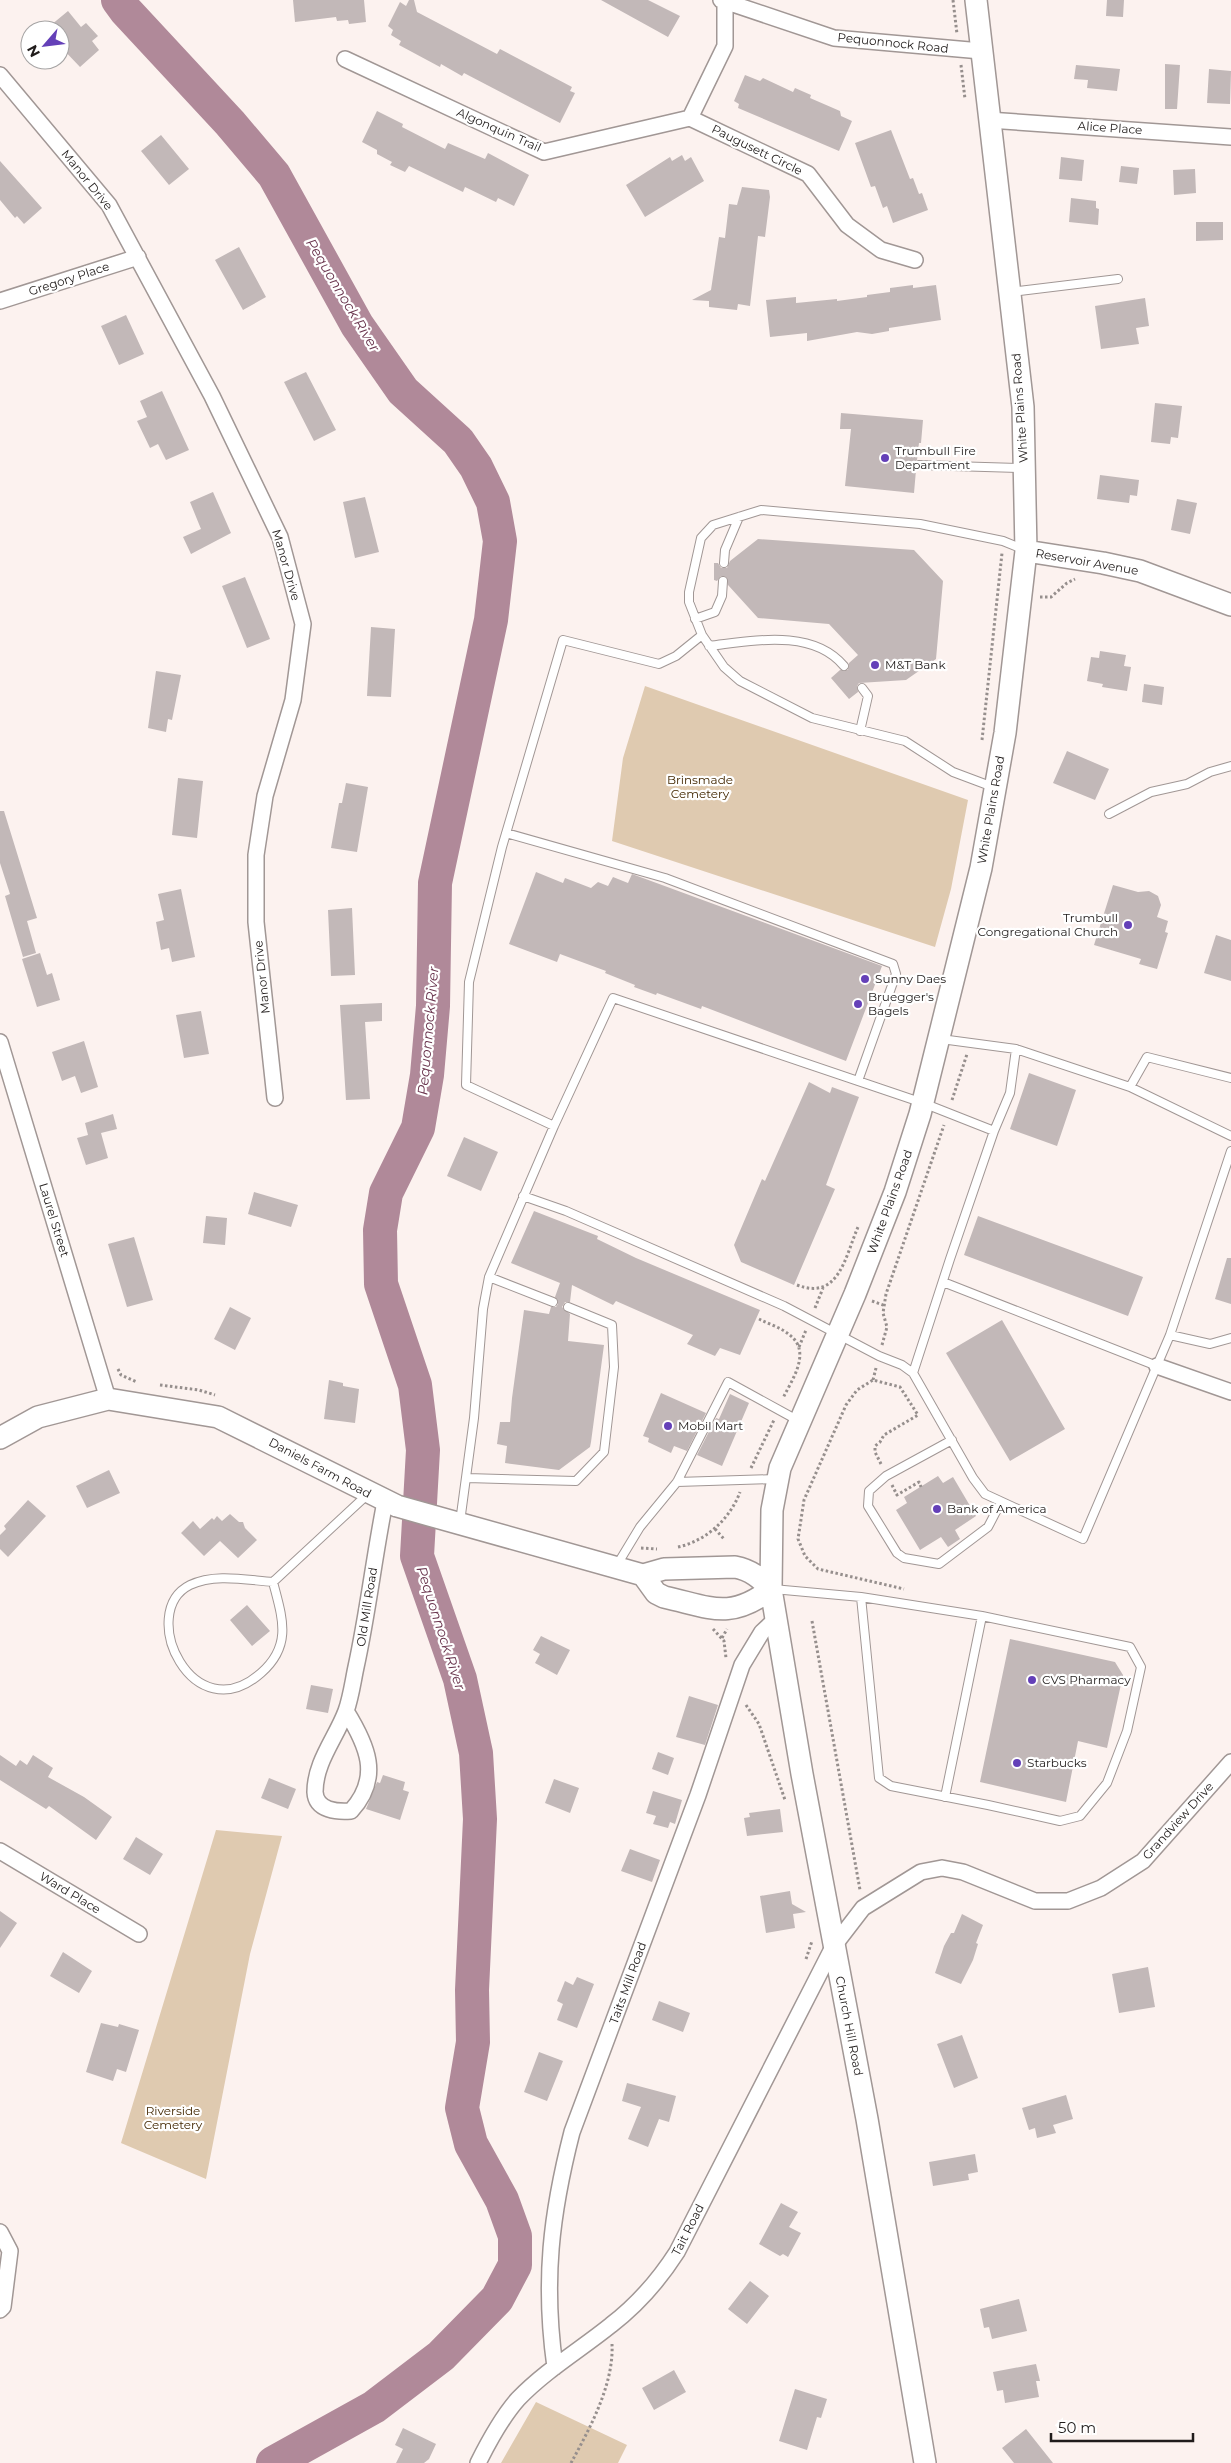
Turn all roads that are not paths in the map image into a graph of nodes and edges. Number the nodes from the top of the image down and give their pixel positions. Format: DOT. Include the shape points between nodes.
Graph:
graph roads {
  1 [pos="976,0"];
  2 [pos="723,1"];
  3 [pos="981,52"];
  4 [pos="345,59"];
  5 [pos="0,75"];
  6 [pos="690,118"];
  7 [pos="988,120"];
  8 [pos="1231,137"];
  9 [pos="138,257"];
  10 [pos="915,260"];
  11 [pos="1118,280"];
  12 [pos="1009,292"];
  13 [pos="0,301"];
  14 [pos="919,465"];
  15 [pos="1024,468"];
  16 [pos="739,517"];
  17 [pos="1026,551"];
  18 [pos="724,564"];
  19 [pos="723,581"];
  20 [pos="1231,605"];
  21 [pos="695,619"];
  22 [pos="702,635"];
  23 [pos="709,646"];
  24 [pos="844,666"];
  25 [pos="862,688"];
  26 [pos="860,731"];
  27 [pos="1231,766"];
  28 [pos="996,788"];
  29 [pos="1110,814"];
  30 [pos="506,833"];
  31 [pos="940,1039"];
  32 [pos="0,1042"];
  33 [pos="1016,1049"];
  34 [pos="1231,1078"];
  35 [pos="858,1081"];
  36 [pos="1130,1087"];
  37 [pos="275,1098"];
  38 [pos="923,1103"];
  39 [pos="554,1126"];
  40 [pos="994,1131"];
  41 [pos="1231,1136"];
  42 [pos="1231,1151"];
  43 [pos="523,1196"];
  44 [pos="490,1277"];
  45 [pos="944,1282"];
  46 [pos="553,1302"];
  47 [pos="568,1307"];
  48 [pos="840,1334"];
  49 [pos="1170,1335"];
  50 [pos="1231,1338"];
  51 [pos="1157,1366"];
  52 [pos="913,1373"];
  53 [pos="1231,1392"];
  54 [pos="108,1399"];
  55 [pos="799,1421"];
  56 [pos="0,1438"];
  57 [pos="952,1440"];
  58 [pos="467,1478"];
  59 [pos="776,1479"];
  60 [pos="677,1482"];
  61 [pos="383,1501"];
  62 [pos="1001,1502"];
  63 [pos="460,1524"];
  64 [pos="616,1568"];
  65 [pos="643,1575"];
  66 [pos="273,1582"];
  67 [pos="771,1589"];
  68 [pos="861,1597"];
  69 [pos="982,1616"];
  70 [pos="776,1619"];
  71 [pos="346,1711"];
  72 [pos="1231,1762"];
  73 [pos="945,1797"];
  74 [pos="0,1852"];
  75 [pos="139,1934"];
  76 [pos="833,1948"];
  77 [pos="0,2232"];
  78 [pos="0,2310"];
  79 [pos="555,2366"];
  80 [pos="478,2463"];
  81 [pos="926,2463"];
  1 -- 3 [label="main road, White Plains Road"];
  2 -- 3 [label="street, Pequonnock Road" via="834,38"];
  2 -- 6 [label="street" via="725,46"];
  3 -- 7 [label="main road, White Plains Road"];
  4 -- 6 [label="street, Algonquin Trail" via="544,152"];
  5 -- 9 [label="street, Manor Drive" via="109,205"];
  6 -- 10 [label="street, Paugusett Circle" via="808,174 847,225 881,250"];
  7 -- 8 [label="street, Alice Place"];
  7 -- 12 [label="main road, White Plains Road"];
  9 -- 13 [label="street, Gregory Place"];
  9 -- 37 [label="street, Manor Drive" via="212,396 280,537 303,624 293,700 266,796 256,854 256,922"];
  11 -- 12 [label="lane"];
  12 -- 15 [label="main road, White Plains Road" via="1020,379"];
  14 -- 15 [label="lane"];
  15 -- 17 [label="main road, White Plains Road"];
  16 -- 17 [label="lane" via="761,510 881,519 1003,541"];
  16 -- 18 [label="lane" via="725,550"];
  16 -- 21 [label="lane" via="713,525 701,538 689,592"];
  17 -- 20 [label="main road, Reservoir Avenue" via="1140,571"];
  17 -- 28 [label="main road, White Plains Road"];
  19 -- 21 [label="lane" via="722,596 715,612"];
  21 -- 22 [label="lane"];
  22 -- 23 [label="lane"];
  22 -- 30 [label="lane" via="676,656 659,664 563,640"];
  23 -- 24 [label="lane" via="774,639 815,645"];
  23 -- 26 [label="lane" via="724,668 740,680 812,718"];
  25 -- 26 [label="lane" via="868,696"];
  26 -- 28 [label="lane" via="905,741 952,772"];
  27 -- 29 [label="lane" via="1187,784 1151,792"];
  28 -- 31 [label="main road, White Plains Road" via="981,868"];
  30 -- 35 [label="lane" via="665,878 893,964 896,974"];
  30 -- 39 [label="lane" via="470,982 466,1085"];
  31 -- 33 [label="lane"];
  31 -- 38 [label="main road, White Plains Road"];
  32 -- 54 [label="street, Laurel Street"];
  33 -- 36 [label="lane"];
  33 -- 40 [label="lane" via="1010,1093"];
  34 -- 36 [label="lane" via="1147,1057"];
  35 -- 38 [label="lane"];
  35 -- 39 [label="lane" via="613,998"];
  36 -- 41 [label="lane"];
  38 -- 40 [label="lane"];
  38 -- 48 [label="main road, White Plains Road" via="895,1192"];
  39 -- 43 [label="lane"];
  40 -- 45 [label="lane"];
  42 -- 49 [label="lane"];
  43 -- 44 [label="lane"];
  43 -- 48 [label="lane" via="685,1262"];
  44 -- 46 [label="lane"];
  44 -- 58 [label="lane" via="483,1309"];
  45 -- 51 [label="lane"];
  45 -- 52 [label="lane"];
  47 -- 58 [label="lane" via="612,1325 614,1367 604,1452 576,1481"];
  48 -- 52 [label="lane"];
  48 -- 55 [label="main road, White Plains Road"];
  49 -- 50 [label="lane" via="1210,1344"];
  49 -- 51 [label="lane"];
  51 -- 53 [label="street"];
  51 -- 62 [label="lane" via="1083,1539"];
  52 -- 57 [label="lane"];
  54 -- 56 [label="main road, Daniels Farm Road" via="38,1417"];
  54 -- 61 [label="main road, Daniels Farm Road" via="218,1417"];
  55 -- 59 [label="main road, White Plains Road"];
  55 -- 60 [label="lane" via="728,1382"];
  57 -- 62 [label="lane" via="985,1494"];
  57 -- 62 [label="lane" via="886,1476 869,1490 868,1506 892,1548 904,1558 939,1564 988,1526"];
  58 -- 63 [label="lane"];
  59 -- 60 [label="lane"];
  59 -- 67 [label="main road, White Plains Road" via="771,1520"];
  60 -- 64 [label="lane" via="640,1527"];
  61 -- 63 [label="main road, Daniels Farm Road"];
  61 -- 66 [label="lane"];
  61 -- 71 [label="street, Old Mill Road" via="366,1622"];
  63 -- 64 [label="main road, Daniels Farm Road"];
  64 -- 65 [label="main road, Daniels Farm Road"];
  65 -- 67 [label="main road, Daniels Farm Road" via="664,1569 735,1567 758,1576"];
  65 -- 67 [label="main road" via="656,1593 664,1597 721,1609 745,1606"];
  66 -- 66 [label="lane" via="283,1619 282,1642 273,1663 256,1678 229,1690 211,1688 179,1663 171,1646 169,1621 176,1596 189,1586 209,1579"];
  67 -- 68 [label="lane"];
  67 -- 70 [label="main road, Church Hill Road"];
  68 -- 69 [label="lane"];
  68 -- 73 [label="lane" via="878,1778 891,1786"];
  69 -- 73 [label="lane"];
  69 -- 73 [label="lane" via="1130,1647 1141,1667 1127,1731 1107,1783 1080,1816 1060,1821"];
  70 -- 76 [label="main road, Church Hill Road"];
  70 -- 79 [label="street, Taits Mill Road" via="762,1632 742,1665 698,1795 572,2132 558,2186 550,2242 548,2288"];
  71 -- 71 [label="street, Old Mill Road" via="319,1768 315,1794 321,1805 334,1812 351,1811 365,1793 369,1778 368,1758 361,1736"];
  72 -- 76 [label="street, Grandview Drive" via="1143,1861 1101,1888 1068,1900 1035,1901 963,1872 942,1868 921,1872 864,1908"];
  74 -- 75 [label="street, Ward Place"];
  76 -- 79 [label="street, Tait Road" via="662,2276 611,2326"];
  76 -- 81 [label="main road, Church Hill Road" via="867,2119"];
  77 -- 78 [label="street" via="10,2250"];
  79 -- 80 [label="street, Tait Road" via="518,2399"];
}
